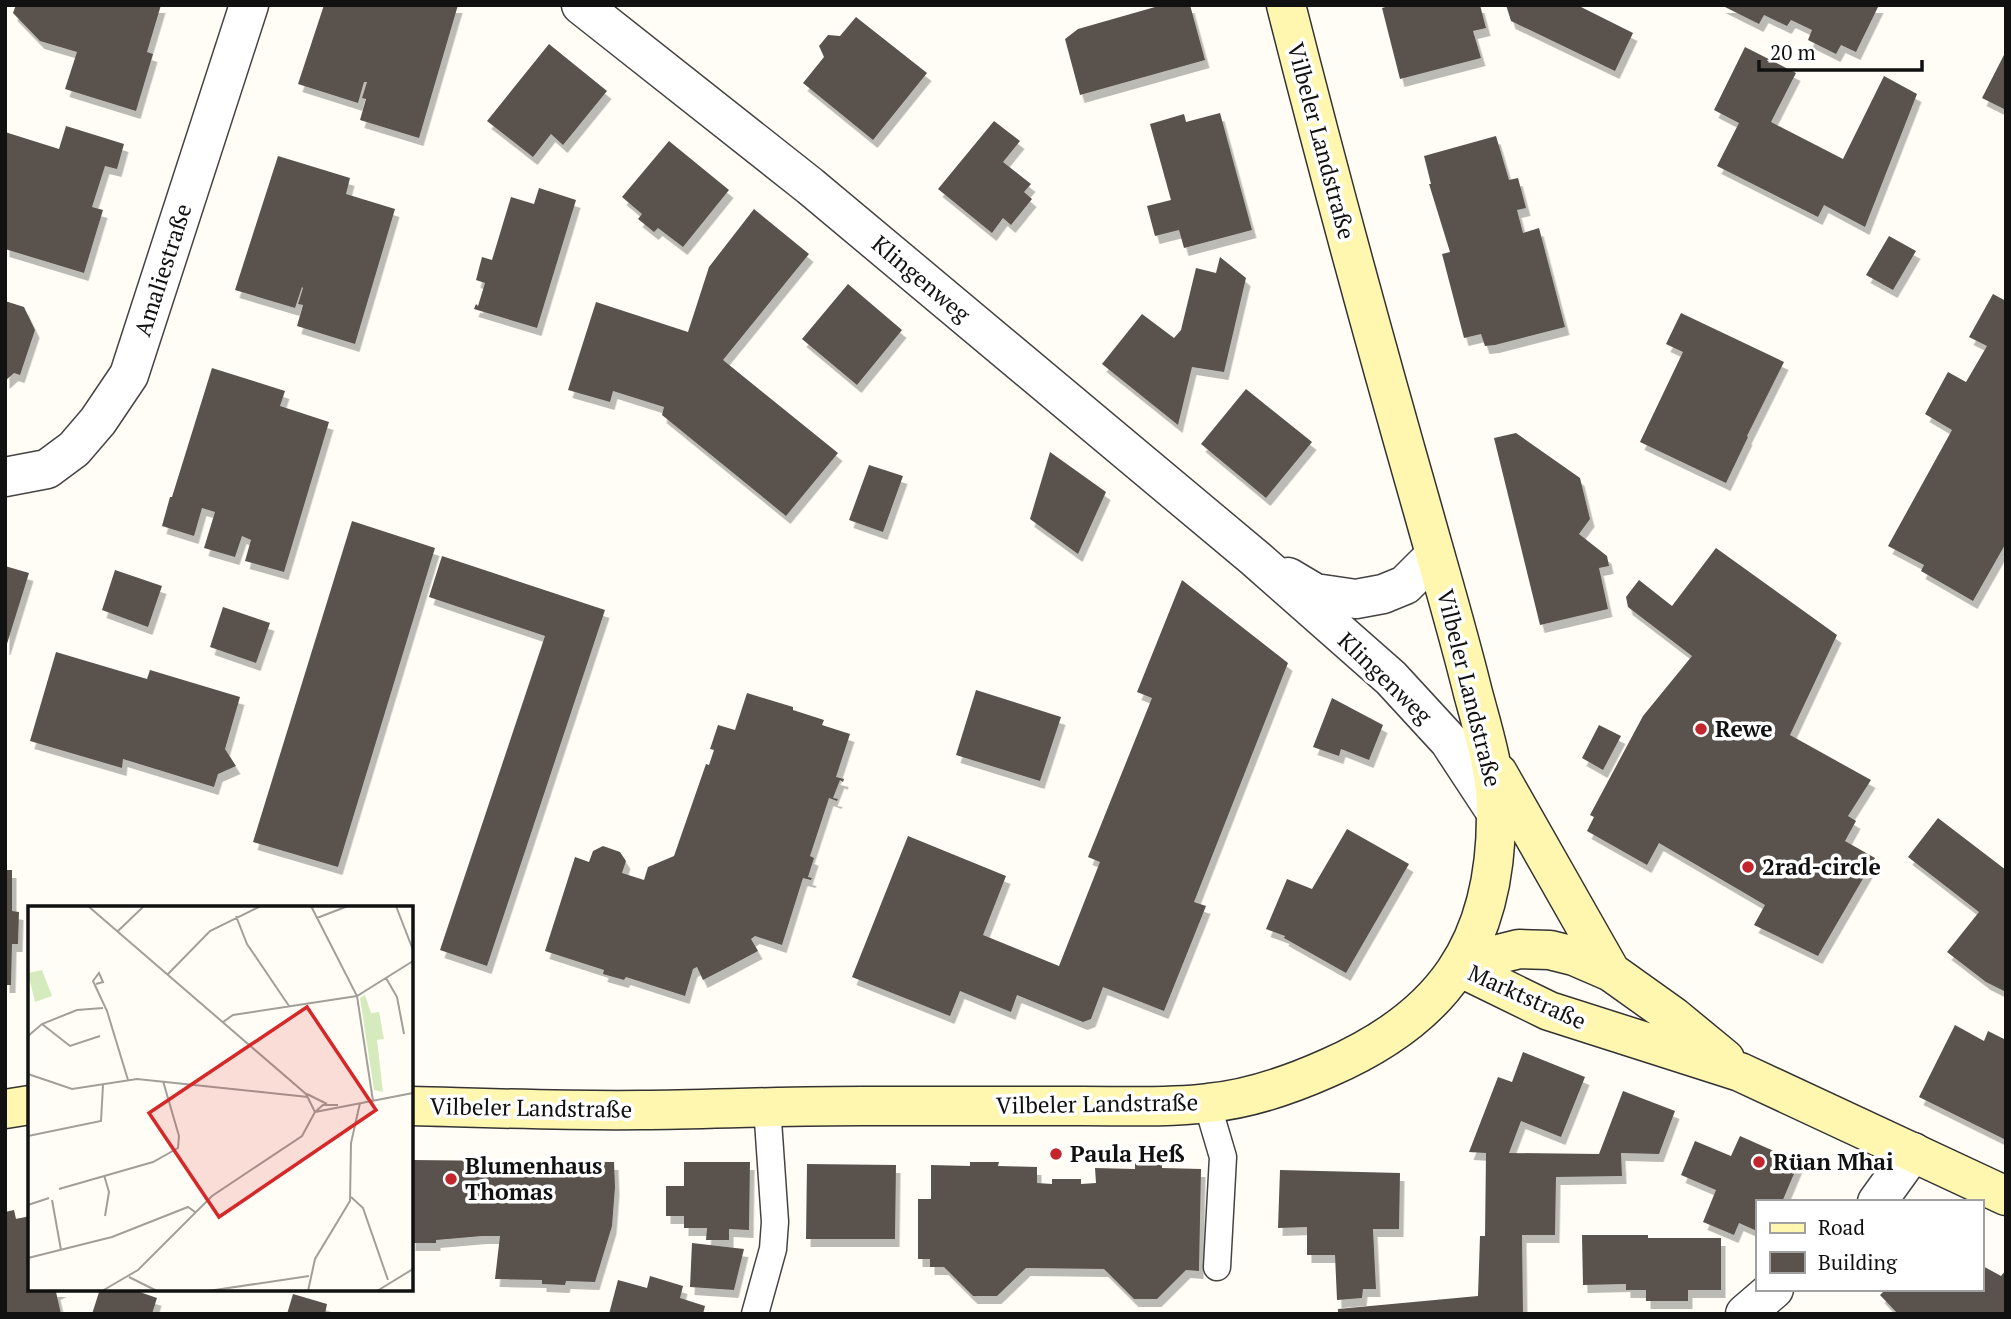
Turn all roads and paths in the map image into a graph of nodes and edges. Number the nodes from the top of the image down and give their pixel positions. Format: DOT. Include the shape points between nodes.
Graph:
graph roads {
  1 [pos="248,5"];
  2 [pos="581,5"];
  3 [pos="1286,5"];
  4 [pos="5,477"];
  5 [pos="1435,555"];
  6 [pos="1256,559"];
  7 [pos="1491,762"];
  8 [pos="1497,814"];
  9 [pos="1459,967"];
  10 [pos="1611,972"];
  11 [pos="1740,1072"];
  12 [pos="1207,1104"];
  13 [pos="28,1105"];
  14 [pos="413,1106"];
  15 [pos="767,1106"];
  16 [pos="5,1109"];
  17 [pos="1913,1152"];
  18 [pos="2006,1196"];
  19 [pos="1878,1200"];
  20 [pos="1217,1266"];
  21 [pos="1772,1291"];
  22 [pos="755,1314"];
  23 [pos="1745,1314"];
  1 -- 4 [label="street, Amaliestraße" via="129,375 74,449 47,469"];
  2 -- 6 [label="street, Klingenweg" via="810,186"];
  3 -- 5 [label="main road, Vilbeler Landstraße"];
  5 -- 6 [label="street, Klingenweg" via="1405,584 1384,594 1356,598 1315,593"];
  5 -- 7 [label="main road, Vilbeler Landstraße"];
  6 -- 8 [label="street, Klingenweg" via="1391,678 1449,741"];
  7 -- 8 [label="main road, Vilbeler Landstraße"];
  7 -- 10 [label="main road"];
  8 -- 9 [label="main road, Vilbeler Landstraße" via="1484,912"];
  9 -- 10 [label="main road, Marktstraße" via="1519,949 1550,950"];
  9 -- 11 [label="main road, Marktstraße" via="1549,1012"];
  9 -- 12 [label="main road, Vilbeler Landstraße" via="1404,1026 1359,1055 1287,1085"];
  10 -- 11 [label="main road, Marktstraße"];
  11 -- 17 [label="main road, Marktstraße"];
  12 -- 15 [label="main road, Vilbeler Landstraße"];
  12 -- 20 [label="lane" via="1223,1157"];
  13 -- 16 [label="main road"];
  14 -- 15 [label="main road, Vilbeler Landstraße" via="642,1110"];
  15 -- 22 [label="lane" via="775,1222 773,1249"];
  17 -- 18 [label="main road, Marktstraße"];
  17 -- 19 [label="street"];
  21 -- 23 [label="street"];
}
